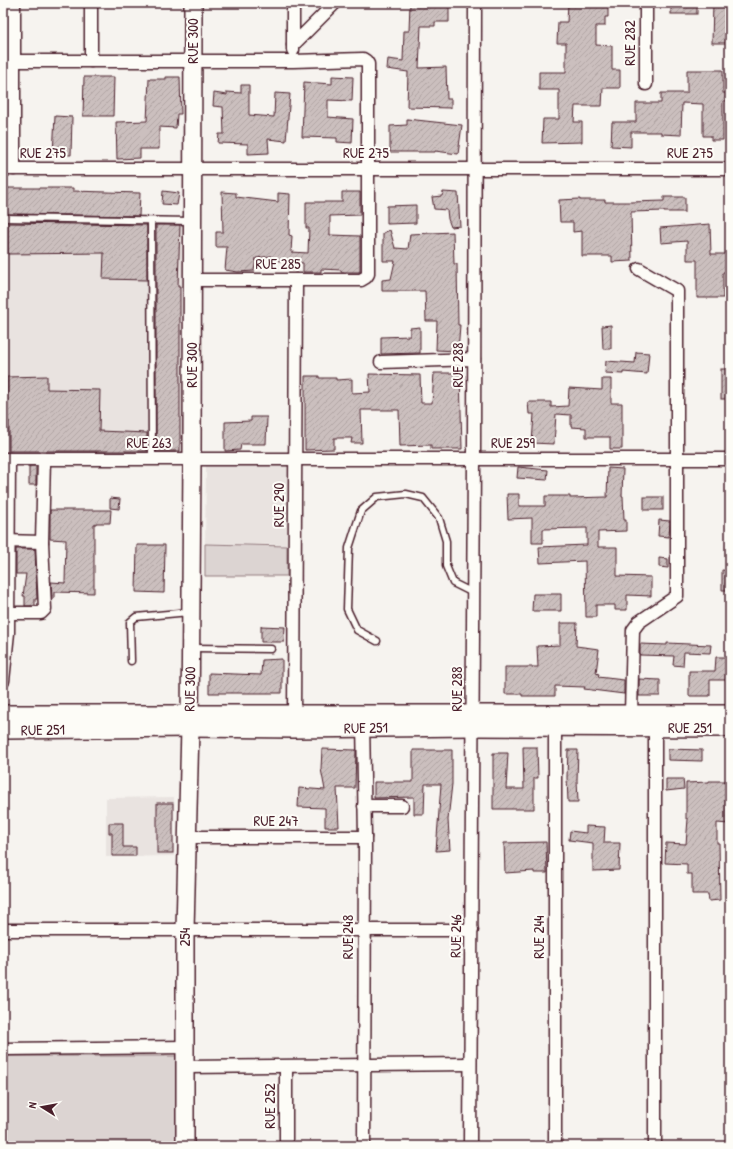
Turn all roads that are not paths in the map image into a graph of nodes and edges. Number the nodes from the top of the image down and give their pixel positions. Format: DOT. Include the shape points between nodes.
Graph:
graph roads {
  1 [pos="14,3"];
  2 [pos="91,3"];
  3 [pos="193,3"];
  4 [pos="293,3"];
  5 [pos="335,3"];
  6 [pos="475,3"];
  7 [pos="646,3"];
  8 [pos="293,45"];
  9 [pos="14,61"];
  10 [pos="91,61"];
  11 [pos="193,61"];
  12 [pos="293,61"];
  13 [pos="646,84"];
  14 [pos="9,169"];
  15 [pos="193,169"];
  16 [pos="368,169"];
  17 [pos="475,169"];
  18 [pos="730,169"];
  19 [pos="3,218"];
  20 [pos="151,221"];
  21 [pos="192,221"];
  22 [pos="639,269"];
  23 [pos="192,280"];
  24 [pos="296,280"];
  25 [pos="474,359"];
  26 [pos="381,362"];
  27 [pos="6,459"];
  28 [pos="44,459"];
  29 [pos="152,459"];
  30 [pos="192,459"];
  31 [pos="295,459"];
  32 [pos="474,459"];
  33 [pos="677,459"];
  34 [pos="730,459"];
  35 [pos="6,541"];
  36 [pos="42,542"];
  37 [pos="473,593"];
  38 [pos="191,611"];
  39 [pos="8,613"];
  40 [pos="5,633"];
  41 [pos="377,641"];
  42 [pos="190,648"];
  43 [pos="271,649"];
  44 [pos="131,661"];
  45 [pos="3,681"];
  46 [pos="3,714"];
  47 [pos="631,714"];
  48 [pos="730,714"];
  49 [pos="473,720"];
  50 [pos="190,721"];
  51 [pos="294,721"];
  52 [pos="363,721"];
  53 [pos="555,727"];
  54 [pos="655,728"];
  55 [pos="730,728"];
  56 [pos="3,730"];
  57 [pos="364,806"];
  58 [pos="402,806"];
  59 [pos="187,837"];
  60 [pos="365,837"];
  61 [pos="3,930"];
  62 [pos="185,930"];
  63 [pos="364,930"];
  64 [pos="472,930"];
  65 [pos="186,1047"];
  66 [pos="3,1049"];
  67 [pos="470,1064"];
  68 [pos="364,1065"];
  69 [pos="186,1067"];
  70 [pos="286,1067"];
  71 [pos="185,1146"];
  72 [pos="286,1146"];
  73 [pos="364,1146"];
  74 [pos="470,1146"];
  75 [pos="555,1146"];
  76 [pos="656,1146"];
  1 -- 9 [label="street"];
  2 -- 10 [label="street"];
  3 -- 11 [label="main road, RUE 300"];
  4 -- 8 [label="street"];
  5 -- 8 [label="street"];
  6 -- 17 [label="street, RUE 288"];
  7 -- 13 [label="street, RUE 282"];
  8 -- 12 [label="street"];
  9 -- 10 [label="street"];
  9 -- 14 [label="street"];
  10 -- 11 [label="street"];
  11 -- 12 [label="street"];
  11 -- 15 [label="main road, RUE 300"];
  12 -- 16 [label="street" via="366,61"];
  14 -- 15 [label="street, RUE 275"];
  15 -- 16 [label="street, RUE 275"];
  15 -- 21 [label="main road, RUE 300"];
  16 -- 17 [label="street, RUE 275"];
  16 -- 24 [label="street, RUE 285" via="368,274 364,279"];
  17 -- 18 [label="street, RUE 275"];
  17 -- 25 [label="street, RUE 288"];
  19 -- 20 [label="lane"];
  20 -- 21 [label="lane"];
  20 -- 29 [label="lane"];
  21 -- 23 [label="main road, RUE 300"];
  22 -- 33 [label="street" via="677,291"];
  23 -- 24 [label="street, RUE 285"];
  23 -- 30 [label="main road, RUE 300"];
  24 -- 31 [label="street, RUE 290"];
  25 -- 26 [label="street"];
  25 -- 32 [label="street, RUE 288"];
  27 -- 28 [label="street, RUE 263"];
  27 -- 35 [label="street"];
  28 -- 29 [label="street, RUE 263"];
  28 -- 36 [label="street"];
  29 -- 30 [label="street, RUE 263"];
  30 -- 31 [label="street, RUE 263"];
  30 -- 38 [label="main road, RUE 300"];
  31 -- 32 [label="street, RUE 259"];
  31 -- 51 [label="street, RUE 290"];
  32 -- 33 [label="street, RUE 259"];
  32 -- 37 [label="street, RUE 288"];
  33 -- 34 [label="street, RUE 259"];
  33 -- 47 [label="street" via="677,596 639,622 634,630"];
  35 -- 36 [label="street"];
  35 -- 39 [label="street"];
  36 -- 39 [label="street" via="45,609 40,613"];
  37 -- 41 [label="lane" via="453,583 446,566 446,541 439,518 423,498 406,494 377,497 361,511 349,548 347,609 357,630"];
  37 -- 49 [label="street, RUE 288"];
  38 -- 42 [label="main road, RUE 300"];
  38 -- 44 [label="lane" via="136,617 130,622"];
  39 -- 40 [label="street"];
  40 -- 45 [label="street"];
  42 -- 43 [label="lane"];
  42 -- 50 [label="main road, RUE 300"];
  46 -- 50 [label="main road, RUE 251"];
  47 -- 48 [label="main road, RUE 251"];
  47 -- 49 [label="main road, RUE 251"];
  49 -- 52 [label="main road, RUE 251"];
  49 -- 53 [label="main road, RUE 251"];
  49 -- 64 [label="street, RUE 246"];
  50 -- 51 [label="main road, RUE 251"];
  50 -- 56 [label="main road, RUE 251"];
  50 -- 59 [label="main road, 254"];
  51 -- 52 [label="main road, RUE 251"];
  52 -- 57 [label="street, RUE 248"];
  53 -- 54 [label="main road, RUE 251"];
  53 -- 75 [label="street, RUE 244"];
  54 -- 55 [label="main road, RUE 251"];
  54 -- 76 [label="street"];
  57 -- 58 [label="street"];
  57 -- 60 [label="street, RUE 248"];
  59 -- 60 [label="street, RUE 247"];
  59 -- 62 [label="main road, 254"];
  60 -- 63 [label="street, RUE 248"];
  61 -- 62 [label="street"];
  62 -- 63 [label="street"];
  62 -- 65 [label="main road, 254"];
  63 -- 64 [label="street"];
  63 -- 68 [label="street, RUE 248"];
  64 -- 67 [label="street, RUE 246"];
  65 -- 66 [label="street"];
  65 -- 69 [label="main road, 254"];
  67 -- 68 [label="street"];
  67 -- 74 [label="street, RUE 246"];
  68 -- 70 [label="street"];
  68 -- 73 [label="street, RUE 248"];
  69 -- 70 [label="street"];
  69 -- 71 [label="main road, 254"];
  70 -- 72 [label="street, RUE 252"];
}
